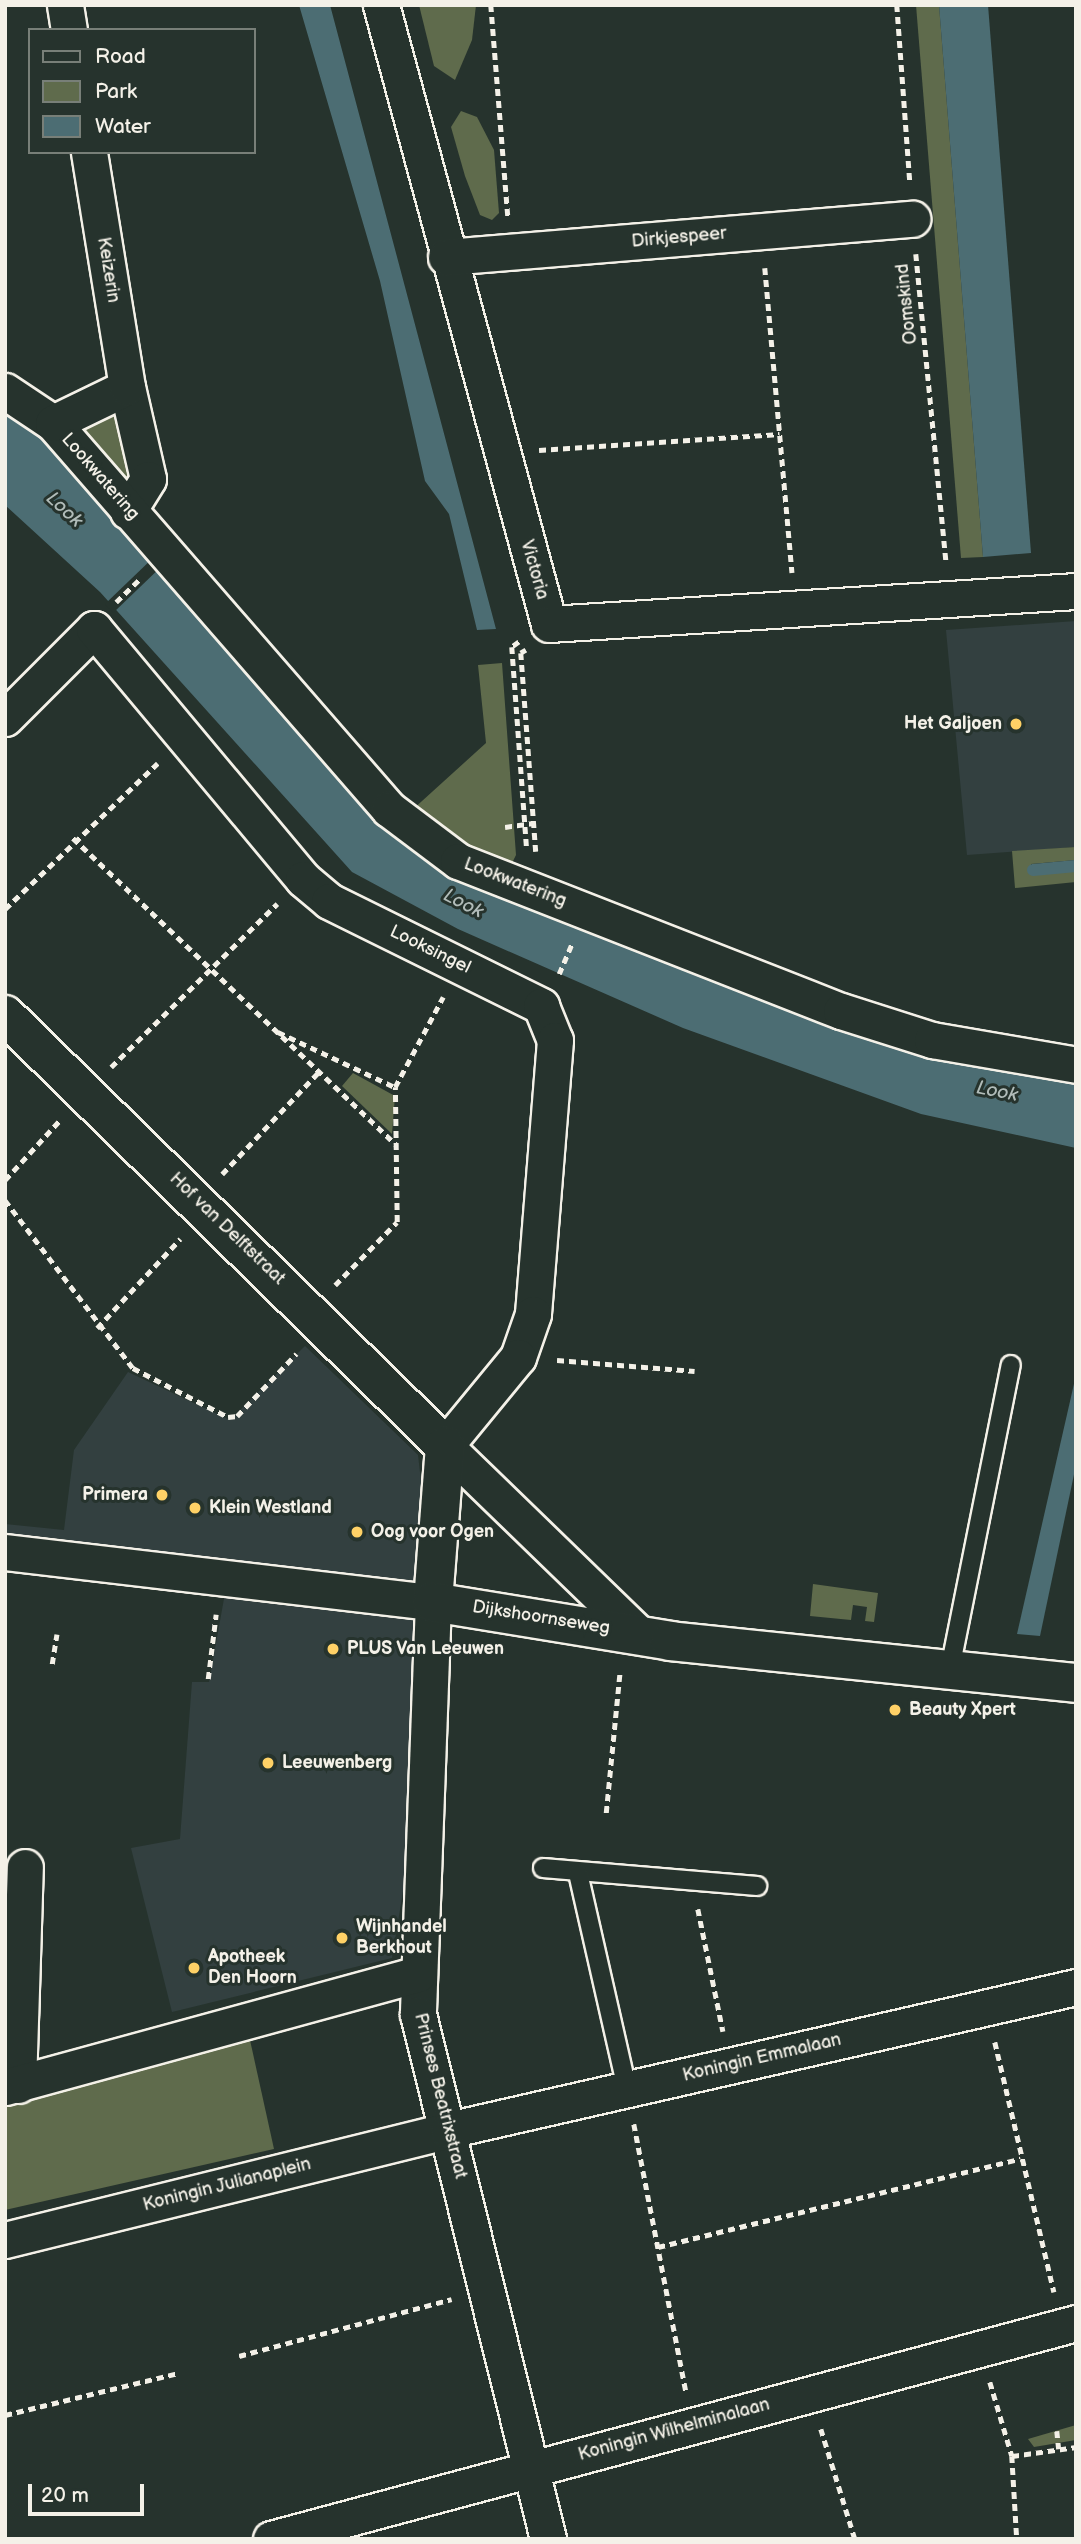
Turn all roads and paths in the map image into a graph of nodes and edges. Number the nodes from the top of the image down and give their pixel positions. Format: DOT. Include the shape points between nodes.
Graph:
graph roads {
  1 [pos="65,5"];
  2 [pos="381,5"];
  3 [pos="491,5"];
  4 [pos="897,5"];
  5 [pos="69,28"];
  6 [pos="89,154"];
  7 [pos="912,219"];
  8 [pos="762,232"];
  9 [pos="511,252"];
  10 [pos="446,257"];
  11 [pos="127,387"];
  12 [pos="5,391"];
  13 [pos="53,423"];
  14 [pos="779,434"];
  15 [pos="500,452"];
  16 [pos="128,511"];
  17 [pos="144,575"];
  18 [pos="1076,590"];
  19 [pos="950,599"];
  20 [pos="795,608"];
  21 [pos="109,609"];
  22 [pos="549,624"];
  23 [pos="5,718"];
  24 [pos="185,740"];
  25 [pos="532,823"];
  26 [pos="524,824"];
  27 [pos="505,827"];
  28 [pos="73,838"];
  29 [pos="303,879"];
  30 [pos="536,891"];
  31 [pos="5,909"];
  32 [pos="577,931"];
  33 [pos="460,965"];
  34 [pos="210,969"];
  35 [pos="557,978"];
  36 [pos="5,1015"];
  37 [pos="273,1029"];
  38 [pos="1076,1065"];
  39 [pos="395,1087"];
  40 [pos="85,1093"];
  41 [pos="396,1145"];
  42 [pos="5,1180"];
  43 [pos="5,1200"];
  44 [pos="328,1306"];
  45 [pos="518,1357"];
  46 [pos="1011,1365"];
  47 [pos="695,1371"];
  48 [pos="445,1446"];
  49 [pos="5,1552"];
  50 [pos="433,1602"];
  51 [pos="216,1613"];
  52 [pos="57,1634"];
  53 [pos="635,1649"];
  54 [pos="52,1664"];
  55 [pos="950,1669"];
  56 [pos="208,1679"];
  57 [pos="1076,1683"];
  58 [pos="606,1813"];
  59 [pos="25,1867"];
  60 [pos="543,1868"];
  61 [pos="578,1873"];
  62 [pos="693,1882"];
  63 [pos="757,1886"];
  64 [pos="418,1974"];
  65 [pos="1076,1987"];
  66 [pos="987,2007"];
  67 [pos="730,2066"];
  68 [pos="12,2086"];
  69 [pos="627,2089"];
  70 [pos="448,2130"];
  71 [pos="1020,2159"];
  72 [pos="5,2240"];
  73 [pos="658,2247"];
  74 [pos="486,2290"];
  75 [pos="1069,2324"];
  76 [pos="980,2347"];
  77 [pos="239,2356"];
  78 [pos="179,2373"];
  79 [pos="810,2394"];
  80 [pos="5,2415"];
  81 [pos="693,2426"];
  82 [pos="1057,2431"];
  83 [pos="1076,2447"];
  84 [pos="1059,2449"];
  85 [pos="1012,2456"];
  86 [pos="529,2468"];
  87 [pos="271,2539"];
  88 [pos="548,2539"];
  89 [pos="855,2539"];
  90 [pos="1017,2539"];
  1 -- 5 [label="street"];
  2 -- 10 [label="street, Victoria"];
  3 -- 9 [label="path"];
  4 -- 7 [label="path, Oomskind"];
  6 -- 11 [label="street, Keizerin"];
  7 -- 8 [label="street, Dirkjespeer"];
  7 -- 19 [label="path, Oomskind"];
  8 -- 9 [label="street, Dirkjespeer"];
  8 -- 14 [label="path"];
  9 -- 10 [label="street, Dirkjespeer"];
  10 -- 15 [label="street, Victoria"];
  11 -- 13 [label="street"];
  11 -- 16 [label="street, Keizerin" via="148,479"];
  12 -- 13 [label="street, Lookwatering"];
  13 -- 16 [label="street, Lookwatering"];
  14 -- 15 [label="path"];
  14 -- 20 [label="path"];
  15 -- 22 [label="street, Victoria"];
  16 -- 30 [label="street, Lookwatering" via="389,808 457,860"];
  17 -- 21 [label="path"];
  18 -- 19 [label="street, Victoria"];
  19 -- 20 [label="street, Victoria"];
  20 -- 22 [label="street, Victoria"];
  22 -- 25 [label="path" via="552,634 521,653"];
  22 -- 26 [label="path" via="512,647"];
  23 -- 24 [label="street, Looksingel" via="94,629"];
  24 -- 28 [label="path"];
  24 -- 29 [label="street, Looksingel"];
  25 -- 26 [label="path"];
  25 -- 30 [label="path"];
  26 -- 27 [label="path"];
  26 -- 30 [label="path"];
  28 -- 31 [label="path"];
  28 -- 34 [label="path"];
  29 -- 33 [label="street, Looksingel" via="329,901"];
  29 -- 34 [label="path"];
  30 -- 38 [label="street, Lookwatering" via="841,1011 932,1040"];
  32 -- 35 [label="path"];
  33 -- 39 [label="path"];
  33 -- 45 [label="street, Looksingel" via="541,1006 555,1040 533,1314"];
  34 -- 37 [label="path"];
  34 -- 40 [label="path"];
  36 -- 40 [label="street, Hof van Delftstraat"];
  37 -- 39 [label="path"];
  37 -- 41 [label="path"];
  39 -- 41 [label="path"];
  40 -- 42 [label="path"];
  40 -- 44 [label="street, Hof van Delftstraat"];
  41 -- 44 [label="path" via="397,1222"];
  43 -- 44 [label="path" via="133,1368 228,1417 237,1416"];
  44 -- 48 [label="street, Hof van Delftstraat"];
  45 -- 47 [label="path"];
  45 -- 48 [label="street, Looksingel"];
  46 -- 55 [label="lane"];
  48 -- 50 [label="street"];
  48 -- 53 [label="street, Hof van Delftstraat"];
  49 -- 50 [label="street, Dijkshoornseweg"];
  50 -- 53 [label="street, Dijkshoornseweg"];
  50 -- 64 [label="street, Prinses Beatrixstraat"];
  51 -- 56 [label="path"];
  52 -- 54 [label="path"];
  53 -- 55 [label="street, Dijkshoornseweg"];
  53 -- 58 [label="path" via="620,1663"];
  55 -- 57 [label="street, Dijkshoornseweg"];
  59 -- 68 [label="street"];
  60 -- 61 [label="lane"];
  61 -- 62 [label="lane"];
  61 -- 69 [label="lane"];
  62 -- 63 [label="lane"];
  62 -- 67 [label="path"];
  64 -- 68 [label="street"];
  64 -- 70 [label="street, Prinses Beatrixstraat" via="418,2014"];
  65 -- 66 [label="street, Koningin Emmalaan"];
  66 -- 67 [label="street, Koningin Emmalaan"];
  66 -- 71 [label="path"];
  67 -- 69 [label="street, Koningin Emmalaan"];
  69 -- 70 [label="street, Koningin Emmalaan"];
  69 -- 73 [label="path"];
  70 -- 72 [label="street, Koningin Julianaplein"];
  70 -- 74 [label="street, Prinses Beatrixstraat"];
  71 -- 73 [label="path"];
  71 -- 75 [label="path"];
  73 -- 81 [label="path"];
  74 -- 77 [label="path"];
  74 -- 86 [label="street, Prinses Beatrixstraat"];
  75 -- 76 [label="street, Koningin Wilhelminalaan"];
  76 -- 79 [label="street, Koningin Wilhelminalaan"];
  76 -- 85 [label="path"];
  78 -- 80 [label="path"];
  79 -- 81 [label="street, Koningin Wilhelminalaan"];
  79 -- 89 [label="path"];
  81 -- 86 [label="street, Koningin Wilhelminalaan"];
  82 -- 84 [label="path"];
  83 -- 84 [label="path"];
  84 -- 85 [label="path"];
  85 -- 90 [label="path"];
  86 -- 87 [label="street, Koningin Wilhelminalaan"];
  86 -- 88 [label="street, Prinses Beatrixstraat"];
}
